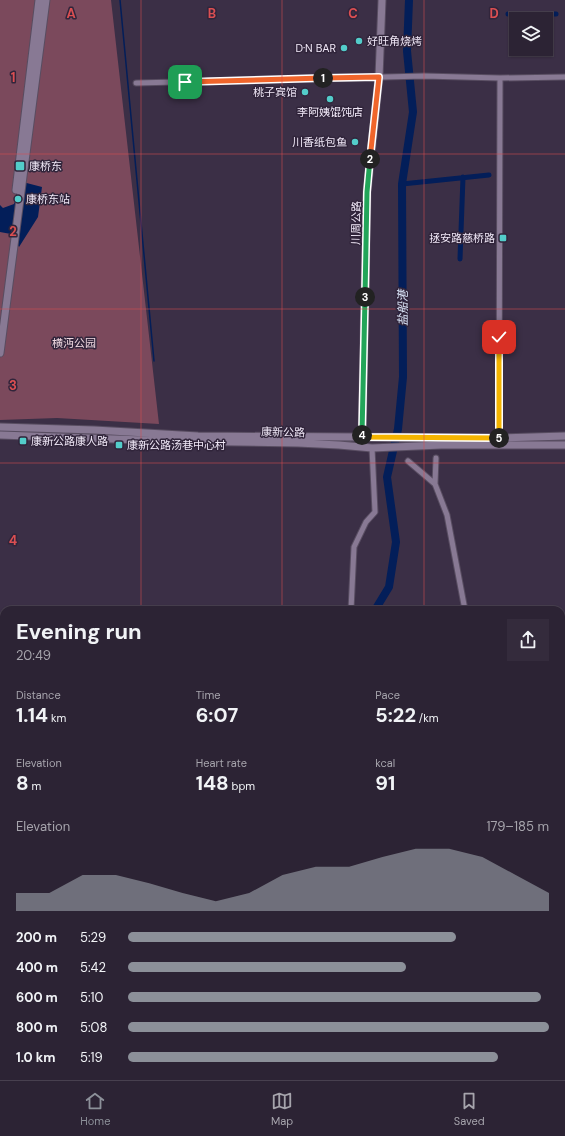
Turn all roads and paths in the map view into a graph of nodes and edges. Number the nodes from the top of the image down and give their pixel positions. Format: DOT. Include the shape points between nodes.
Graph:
graph roads {
  1 [pos="39,0"];
  2 [pos="46,0"];
  3 [pos="382,0"];
  4 [pos="379,77"];
  5 [pos="565,77"];
  6 [pos="500,78"];
  7 [pos="136,83"];
  8 [pos="0,314"];
  9 [pos="0,352"];
  10 [pos="0,427"];
  11 [pos="0,434"];
  12 [pos="565,436"];
  13 [pos="362,437"];
  14 [pos="499,438"];
  15 [pos="565,445"];
  16 [pos="362,447"];
  17 [pos="375,448"];
  18 [pos="436,458"];
  19 [pos="408,460"];
  20 [pos="435,484"];
  21 [pos="351,606"];
  22 [pos="464,606"];
  1 -- 8 [label="main road"];
  2 -- 9 [label="main road"];
  3 -- 4 [label="main road, 川周公路"];
  4 -- 6 [label="street"];
  4 -- 7 [label="street"];
  4 -- 13 [label="main road, 川周公路" via="367,192"];
  5 -- 6 [label="street"];
  6 -- 14 [label="street"];
  10 -- 13 [label="main road, 康新公路" via="198,436"];
  11 -- 16 [label="main road, 康新公路"];
  12 -- 14 [label="main road, 康新公路"];
  13 -- 14 [label="main road, 康新公路"];
  13 -- 16 [label="main road, 川周公路"];
  15 -- 17 [label="main road, 康新公路"];
  16 -- 17 [label="main road, 康新公路"];
  17 -- 21 [label="street" via="375,512 366,522 354,547"];
  18 -- 20 [label="street"];
  19 -- 20 [label="street"];
  20 -- 22 [label="street" via="448,515"];
}
